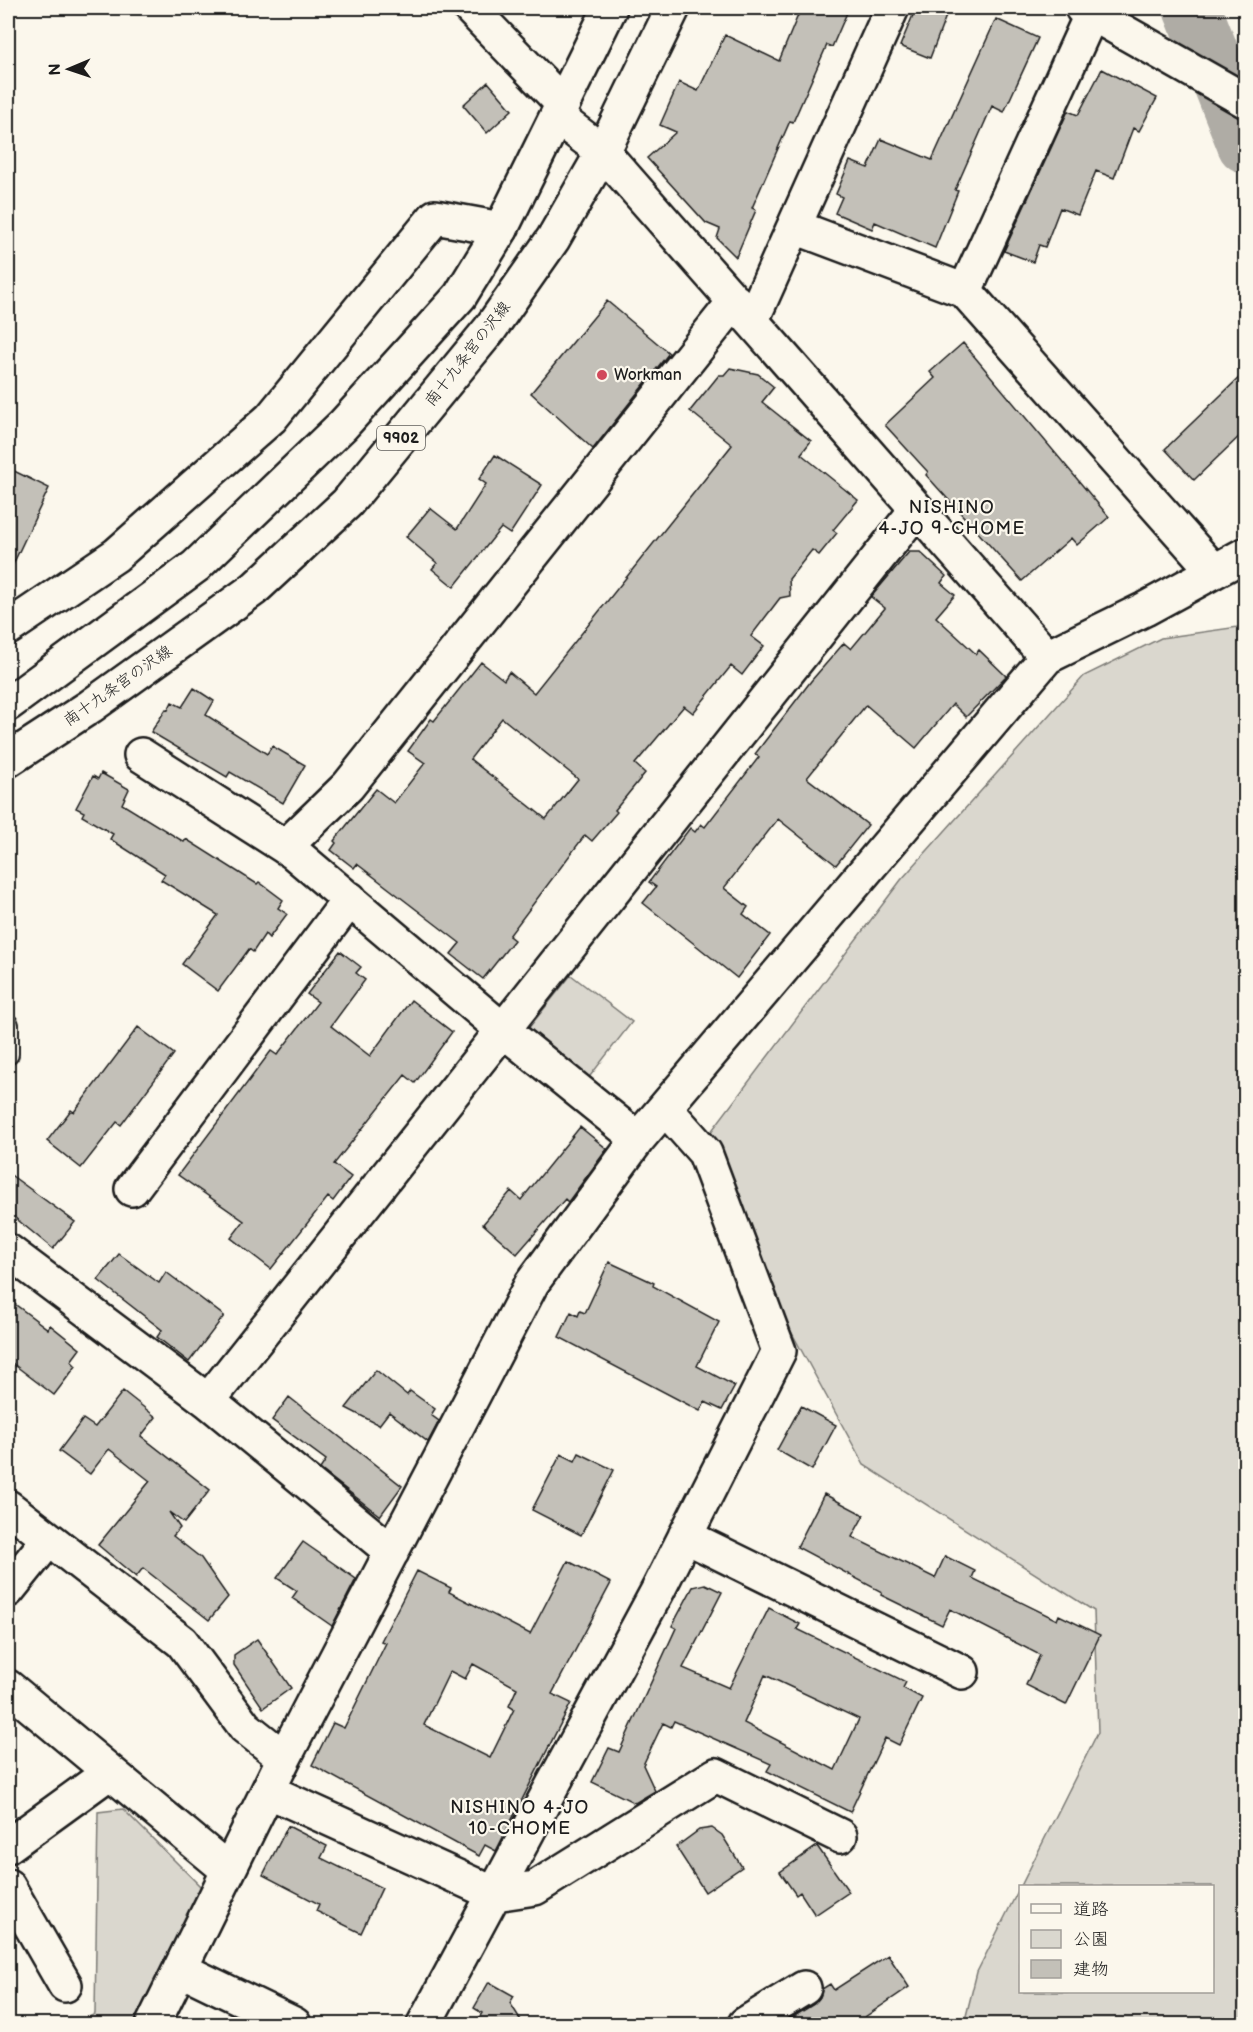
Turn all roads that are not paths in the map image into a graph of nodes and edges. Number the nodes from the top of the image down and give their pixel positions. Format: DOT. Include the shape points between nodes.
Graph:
graph roads {
  1 [pos="470,8"];
  2 [pos="609,8"];
  3 [pos="673,8"];
  4 [pos="892,8"];
  5 [pos="1087,10"];
  6 [pos="1245,101"];
  7 [pos="560,110"];
  8 [pos="603,152"];
  9 [pos="795,227"];
  10 [pos="501,229"];
  11 [pos="965,291"];
  12 [pos="743,310"];
  13 [pos="917,509"];
  14 [pos="1245,554"];
  15 [pos="1214,571"];
  16 [pos="8,628"];
  17 [pos="1047,657"];
  18 [pos="8,704"];
  19 [pos="141,755"];
  20 [pos="8,760"];
  21 [pos="285,847"];
  22 [pos="350,899"];
  23 [pos="8,1025"];
  24 [pos="503,1030"];
  25 [pos="8,1054"];
  26 [pos="665,1108"];
  27 [pos="638,1139"];
  28 [pos="132,1189"];
  29 [pos="8,1251"];
  30 [pos="208,1401"];
  31 [pos="8,1507"];
  32 [pos="685,1536"];
  33 [pos="49,1539"];
  34 [pos="392,1552"];
  35 [pos="8,1590"];
  36 [pos="962,1672"];
  37 [pos="8,1687"];
  38 [pos="284,1758"];
  39 [pos="110,1772"];
  40 [pos="268,1791"];
  41 [pos="840,1836"];
  42 [pos="8,1846"];
  43 [pos="228,1870"];
  44 [pos="495,1894"];
  45 [pos="12,1907"];
  46 [pos="180,1969"];
  47 [pos="65,1985"];
  48 [pos="804,1988"];
  49 [pos="153,2025"];
  50 [pos="294,2025"];
  51 [pos="424,2025"];
  52 [pos="746,2025"];
  1 -- 7 [label="street"];
  2 -- 7 [label="street"];
  3 -- 8 [label="street, 南十九条宮の沢線 / 9902"];
  4 -- 9 [label="street"];
  5 -- 6 [label="street"];
  5 -- 11 [label="street"];
  7 -- 8 [label="street"];
  7 -- 10 [label="street"];
  8 -- 12 [label="street"];
  8 -- 20 [label="street, 南十九条宮の沢線 / 9902" via="553,238 490,329 347,503 254,589 92,706"];
  9 -- 11 [label="street"];
  9 -- 12 [label="street"];
  10 -- 16 [label="street" via="435,217 271,418 116,555"];
  10 -- 18 [label="street" via="460,296 335,434 196,566"];
  11 -- 15 [label="street"];
  12 -- 13 [label="street"];
  12 -- 21 [label="street" via="348,786"];
  13 -- 17 [label="street"];
  13 -- 24 [label="street"];
  14 -- 15 [label="street"];
  15 -- 17 [label="street"];
  17 -- 26 [label="street"];
  19 -- 21 [label="street"];
  21 -- 22 [label="street"];
  22 -- 24 [label="street"];
  22 -- 28 [label="street"];
  23 -- 25 [label="lane"];
  24 -- 27 [label="street"];
  24 -- 30 [label="street"];
  26 -- 27 [label="street"];
  26 -- 32 [label="street" via="705,1153 779,1351"];
  27 -- 34 [label="street" via="532,1283"];
  29 -- 30 [label="street"];
  30 -- 34 [label="street"];
  31 -- 33 [label="street"];
  32 -- 36 [label="street"];
  32 -- 44 [label="street"];
  33 -- 35 [label="street"];
  33 -- 38 [label="street" via="183,1642 245,1726"];
  34 -- 38 [label="street"];
  37 -- 39 [label="street"];
  38 -- 40 [label="street"];
  39 -- 42 [label="street"];
  39 -- 43 [label="street"];
  40 -- 43 [label="street"];
  40 -- 44 [label="street"];
  41 -- 44 [label="street" via="716,1775 535,1888"];
  43 -- 46 [label="street"];
  44 -- 51 [label="street"];
  45 -- 47 [label="street"];
  46 -- 49 [label="street"];
  46 -- 50 [label="street"];
  48 -- 52 [label="street"];
}
